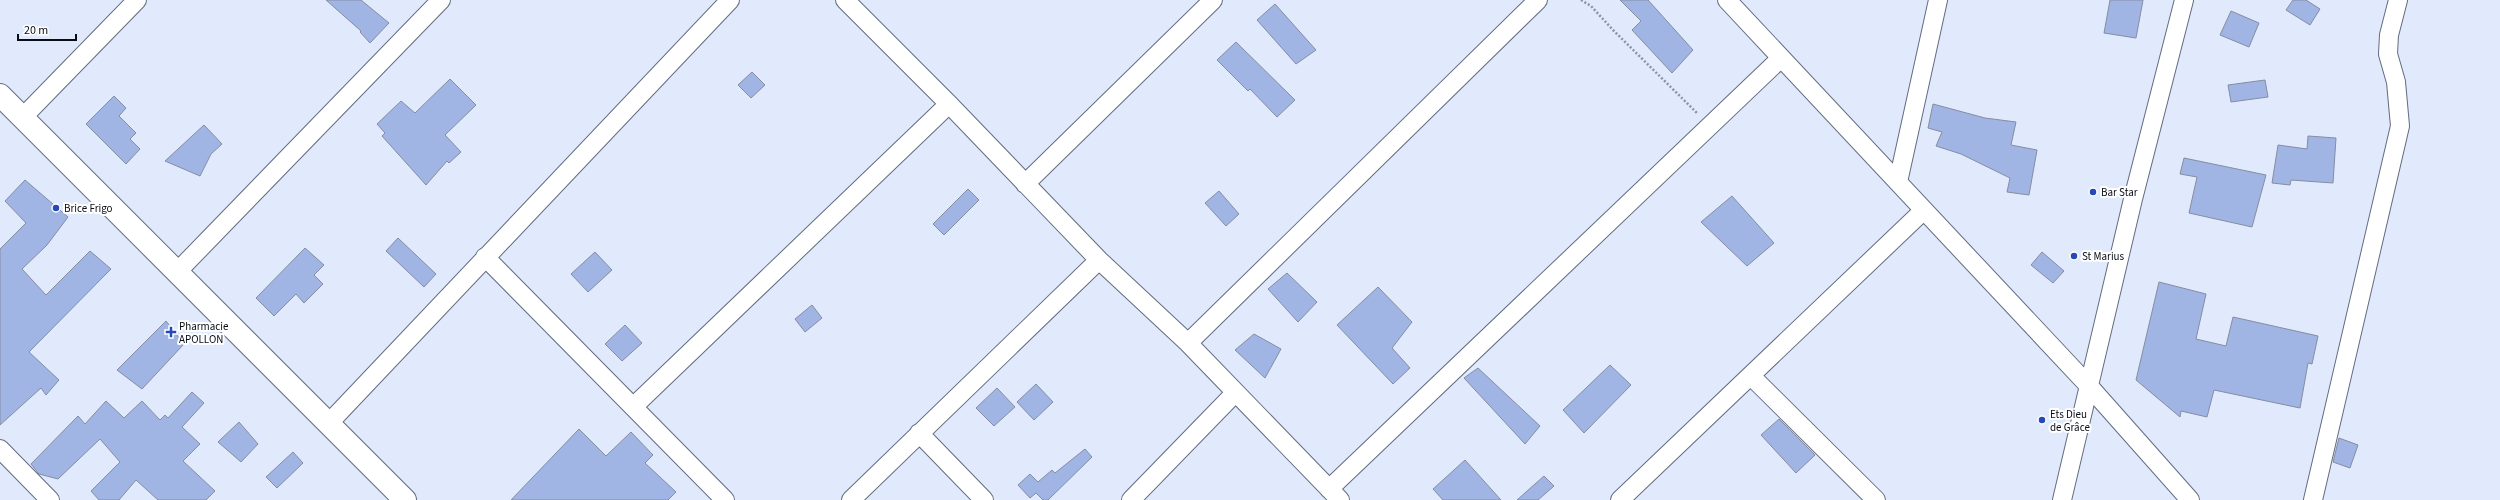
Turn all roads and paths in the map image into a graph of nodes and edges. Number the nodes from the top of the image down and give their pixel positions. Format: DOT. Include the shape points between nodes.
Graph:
graph roads {
  1 [pos="137,0"];
  2 [pos="441,0"];
  3 [pos="730,0"];
  4 [pos="845,0"];
  5 [pos="1213,0"];
  6 [pos="1538,0"];
  7 [pos="1581,0"];
  8 [pos="1727,0"];
  9 [pos="1938,0"];
  10 [pos="2184,0"];
  11 [pos="2398,0"];
  12 [pos="1781,58"];
  13 [pos="0,95"];
  14 [pos="949,104"];
  15 [pos="23,117"];
  16 [pos="1711,126"];
  17 [pos="1898,182"];
  18 [pos="1025,184"];
  19 [pos="1924,210"];
  20 [pos="485,257"];
  21 [pos="1099,260"];
  22 [pos="178,271"];
  23 [pos="1188,343"];
  24 [pos="1751,376"];
  25 [pos="2088,385"];
  26 [pos="1235,393"];
  27 [pos="633,407"];
  28 [pos="328,424"];
  29 [pos="920,433"];
  30 [pos="0,449"];
  31 [pos="1335,495"];
  32 [pos="1630,497"];
  33 [pos="50,500"];
  34 [pos="405,500"];
  35 [pos="725,500"];
  36 [pos="851,500"];
  37 [pos="984,500"];
  38 [pos="1130,500"];
  39 [pos="1876,500"];
  40 [pos="2062,500"];
  41 [pos="2190,500"];
  42 [pos="2313,500"];
  1 -- 15 [label="street"];
  2 -- 22 [label="street"];
  3 -- 20 [label="street"];
  4 -- 14 [label="street"];
  5 -- 18 [label="street"];
  6 -- 23 [label="street"];
  7 -- 16 [label="path" via="1591,6 1612,30"];
  8 -- 12 [label="street"];
  9 -- 17 [label="street"];
  10 -- 25 [label="street"];
  11 -- 42 [label="street" via="2389,35 2388,54 2397,88 2400,126"];
  12 -- 16 [label="street"];
  12 -- 17 [label="street"];
  13 -- 15 [label="street"];
  14 -- 18 [label="street"];
  14 -- 27 [label="street"];
  15 -- 22 [label="street"];
  16 -- 31 [label="street"];
  17 -- 19 [label="street"];
  18 -- 21 [label="street"];
  19 -- 24 [label="street"];
  19 -- 25 [label="street"];
  20 -- 27 [label="street"];
  20 -- 28 [label="street"];
  21 -- 23 [label="street"];
  21 -- 29 [label="street"];
  22 -- 28 [label="street"];
  23 -- 26 [label="street"];
  24 -- 32 [label="street"];
  24 -- 39 [label="street"];
  25 -- 40 [label="street"];
  25 -- 41 [label="street"];
  26 -- 31 [label="street"];
  26 -- 38 [label="street"];
  27 -- 35 [label="street"];
  28 -- 34 [label="street"];
  29 -- 36 [label="street"];
  29 -- 37 [label="street"];
  30 -- 33 [label="street"];
}
